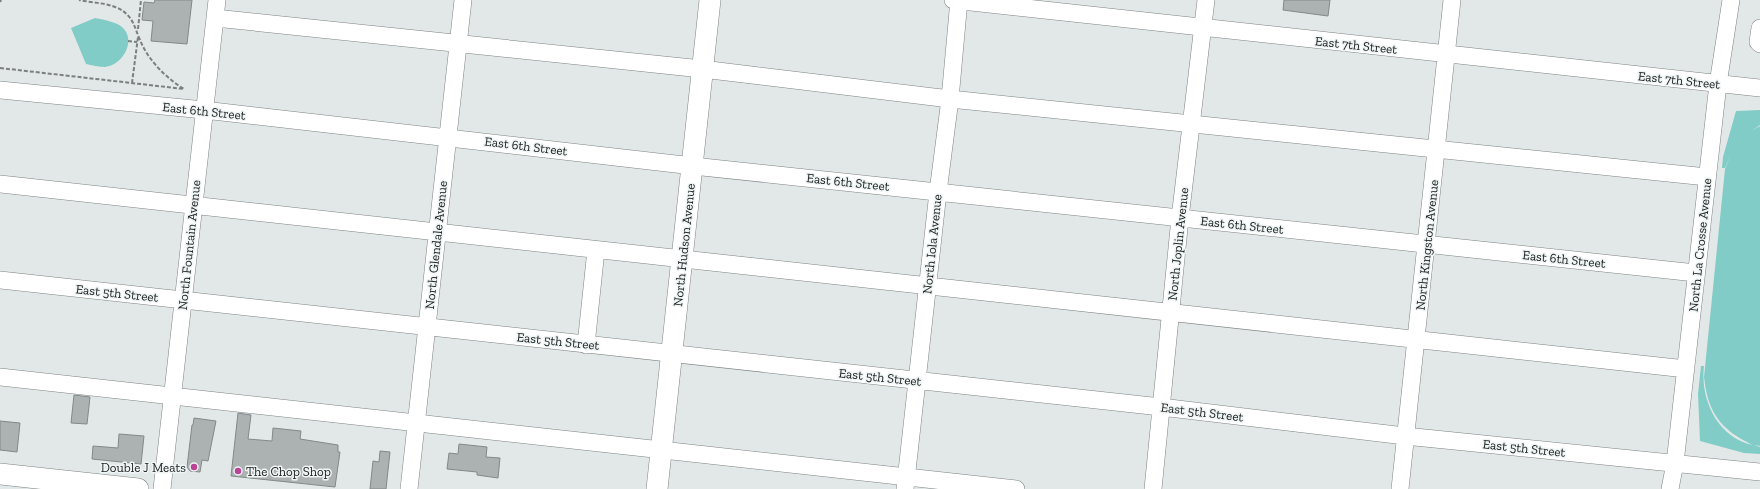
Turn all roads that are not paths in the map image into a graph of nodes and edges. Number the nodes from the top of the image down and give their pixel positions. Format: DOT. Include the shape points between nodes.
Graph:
graph roads {
  1 [pos="217,0"];
  2 [pos="463,0"];
  3 [pos="710,0"];
  4 [pos="957,0"];
  5 [pos="1206,0"];
  6 [pos="1452,0"];
  7 [pos="1731,0"];
  8 [pos="215,18"];
  9 [pos="1203,28"];
  10 [pos="1760,28"];
  11 [pos="458,44"];
  12 [pos="1760,44"];
  13 [pos="1447,55"];
  14 [pos="702,69"];
  15 [pos="1718,84"];
  16 [pos="1760,88"];
  17 [pos="0,90"];
  18 [pos="950,99"];
  19 [pos="204,110"];
  20 [pos="1191,123"];
  21 [pos="448,137"];
  22 [pos="1437,150"];
  23 [pos="693,166"];
  24 [pos="1707,177"];
  25 [pos="0,184"];
  26 [pos="938,192"];
  27 [pos="194,205"];
  28 [pos="1180,218"];
  29 [pos="438,232"];
  30 [pos="1426,244"];
  31 [pos="596,250"];
  32 [pos="682,259"];
  33 [pos="1696,273"];
  34 [pos="0,280"];
  35 [pos="928,286"];
  36 [pos="183,300"];
  37 [pos="1170,312"];
  38 [pos="427,327"];
  39 [pos="1416,339"];
  40 [pos="586,344"];
  41 [pos="672,353"];
  42 [pos="1686,369"];
  43 [pos="0,377"];
  44 [pos="917,381"];
  45 [pos="172,396"];
  46 [pos="1161,407"];
  47 [pos="417,422"];
  48 [pos="1405,436"];
  49 [pos="662,450"];
  50 [pos="1676,463"];
  51 [pos="1760,472"];
  52 [pos="0,474"];
  53 [pos="906,483"];
  54 [pos="126,488"];
  55 [pos="162,489"];
  56 [pos="409,489"];
  57 [pos="657,489"];
  58 [pos="1016,489"];
  59 [pos="1153,489"];
  60 [pos="1400,489"];
  61 [pos="1670,489"];
  1 -- 8 [label="street, North Fountain Avenue"];
  2 -- 11 [label="street, North Glendale Avenue"];
  3 -- 14 [label="main road, North Hudson Avenue"];
  4 -- 9 [label="street, East 7th Street"];
  4 -- 18 [label="street, North Iola Avenue"];
  5 -- 9 [label="street, North Joplin Avenue"];
  6 -- 13 [label="street, North Kingston Avenue"];
  7 -- 15 [label="street, North La Crosse Avenue"];
  8 -- 11 [label="street"];
  8 -- 19 [label="street, North Fountain Avenue"];
  9 -- 13 [label="street, East 7th Street"];
  9 -- 20 [label="street, North Joplin Avenue"];
  10 -- 12 [label="street"];
  11 -- 14 [label="street"];
  11 -- 21 [label="street, North Glendale Avenue"];
  13 -- 15 [label="street, East 7th Street"];
  13 -- 22 [label="street, North Kingston Avenue"];
  14 -- 18 [label="street"];
  14 -- 23 [label="main road, North Hudson Avenue"];
  15 -- 16 [label="street, East 7th Street"];
  15 -- 24 [label="street, North La Crosse Avenue"];
  17 -- 19 [label="street, East 6th Street"];
  18 -- 20 [label="street"];
  18 -- 26 [label="street, North Iola Avenue"];
  19 -- 21 [label="street, East 6th Street"];
  19 -- 27 [label="street, North Fountain Avenue"];
  20 -- 22 [label="street"];
  20 -- 28 [label="street, North Joplin Avenue"];
  21 -- 23 [label="street, East 6th Street"];
  21 -- 29 [label="street, North Glendale Avenue"];
  22 -- 24 [label="street"];
  22 -- 30 [label="street, North Kingston Avenue"];
  23 -- 26 [label="street, East 6th Street"];
  23 -- 32 [label="main road, North Hudson Avenue"];
  24 -- 33 [label="street, North La Crosse Avenue"];
  25 -- 27 [label="street"];
  26 -- 28 [label="street, East 6th Street"];
  26 -- 35 [label="street, North Iola Avenue"];
  27 -- 29 [label="street"];
  27 -- 36 [label="street, North Fountain Avenue"];
  28 -- 30 [label="street, East 6th Street"];
  28 -- 37 [label="street, North Joplin Avenue"];
  29 -- 31 [label="street"];
  29 -- 38 [label="street, North Glendale Avenue"];
  30 -- 33 [label="street, East 6th Street"];
  30 -- 39 [label="street, North Kingston Avenue"];
  31 -- 32 [label="street"];
  31 -- 40 [label="street"];
  32 -- 35 [label="street"];
  32 -- 41 [label="main road, North Hudson Avenue"];
  33 -- 42 [label="street, North La Crosse Avenue"];
  34 -- 36 [label="street, East 5th Street"];
  35 -- 37 [label="street"];
  35 -- 44 [label="street, North Iola Avenue"];
  36 -- 38 [label="street, East 5th Street"];
  36 -- 45 [label="street, North Fountain Avenue"];
  37 -- 39 [label="street"];
  37 -- 46 [label="street, North Joplin Avenue"];
  38 -- 40 [label="street, East 5th Street"];
  38 -- 47 [label="street, North Glendale Avenue"];
  39 -- 42 [label="street"];
  39 -- 48 [label="street, North Kingston Avenue"];
  40 -- 41 [label="street, East 5th Street"];
  41 -- 44 [label="street, East 5th Street"];
  41 -- 49 [label="main road, North Hudson Avenue"];
  42 -- 50 [label="street, North La Crosse Avenue"];
  43 -- 45 [label="street"];
  44 -- 46 [label="street, East 5th Street"];
  44 -- 53 [label="street, North Iola Avenue"];
  45 -- 47 [label="street"];
  45 -- 55 [label="street, North Fountain Avenue"];
  46 -- 48 [label="street, East 5th Street"];
  46 -- 59 [label="street, North Joplin Avenue"];
  47 -- 49 [label="street"];
  47 -- 56 [label="street, North Glendale Avenue"];
  48 -- 50 [label="street, East 5th Street"];
  48 -- 60 [label="street, North Kingston Avenue"];
  49 -- 53 [label="street"];
  49 -- 57 [label="main road, North Hudson Avenue"];
  50 -- 51 [label="street, East 5th Street"];
  50 -- 61 [label="street, North La Crosse Avenue"];
  52 -- 54 [label="main road"];
  53 -- 58 [label="street"];
}
